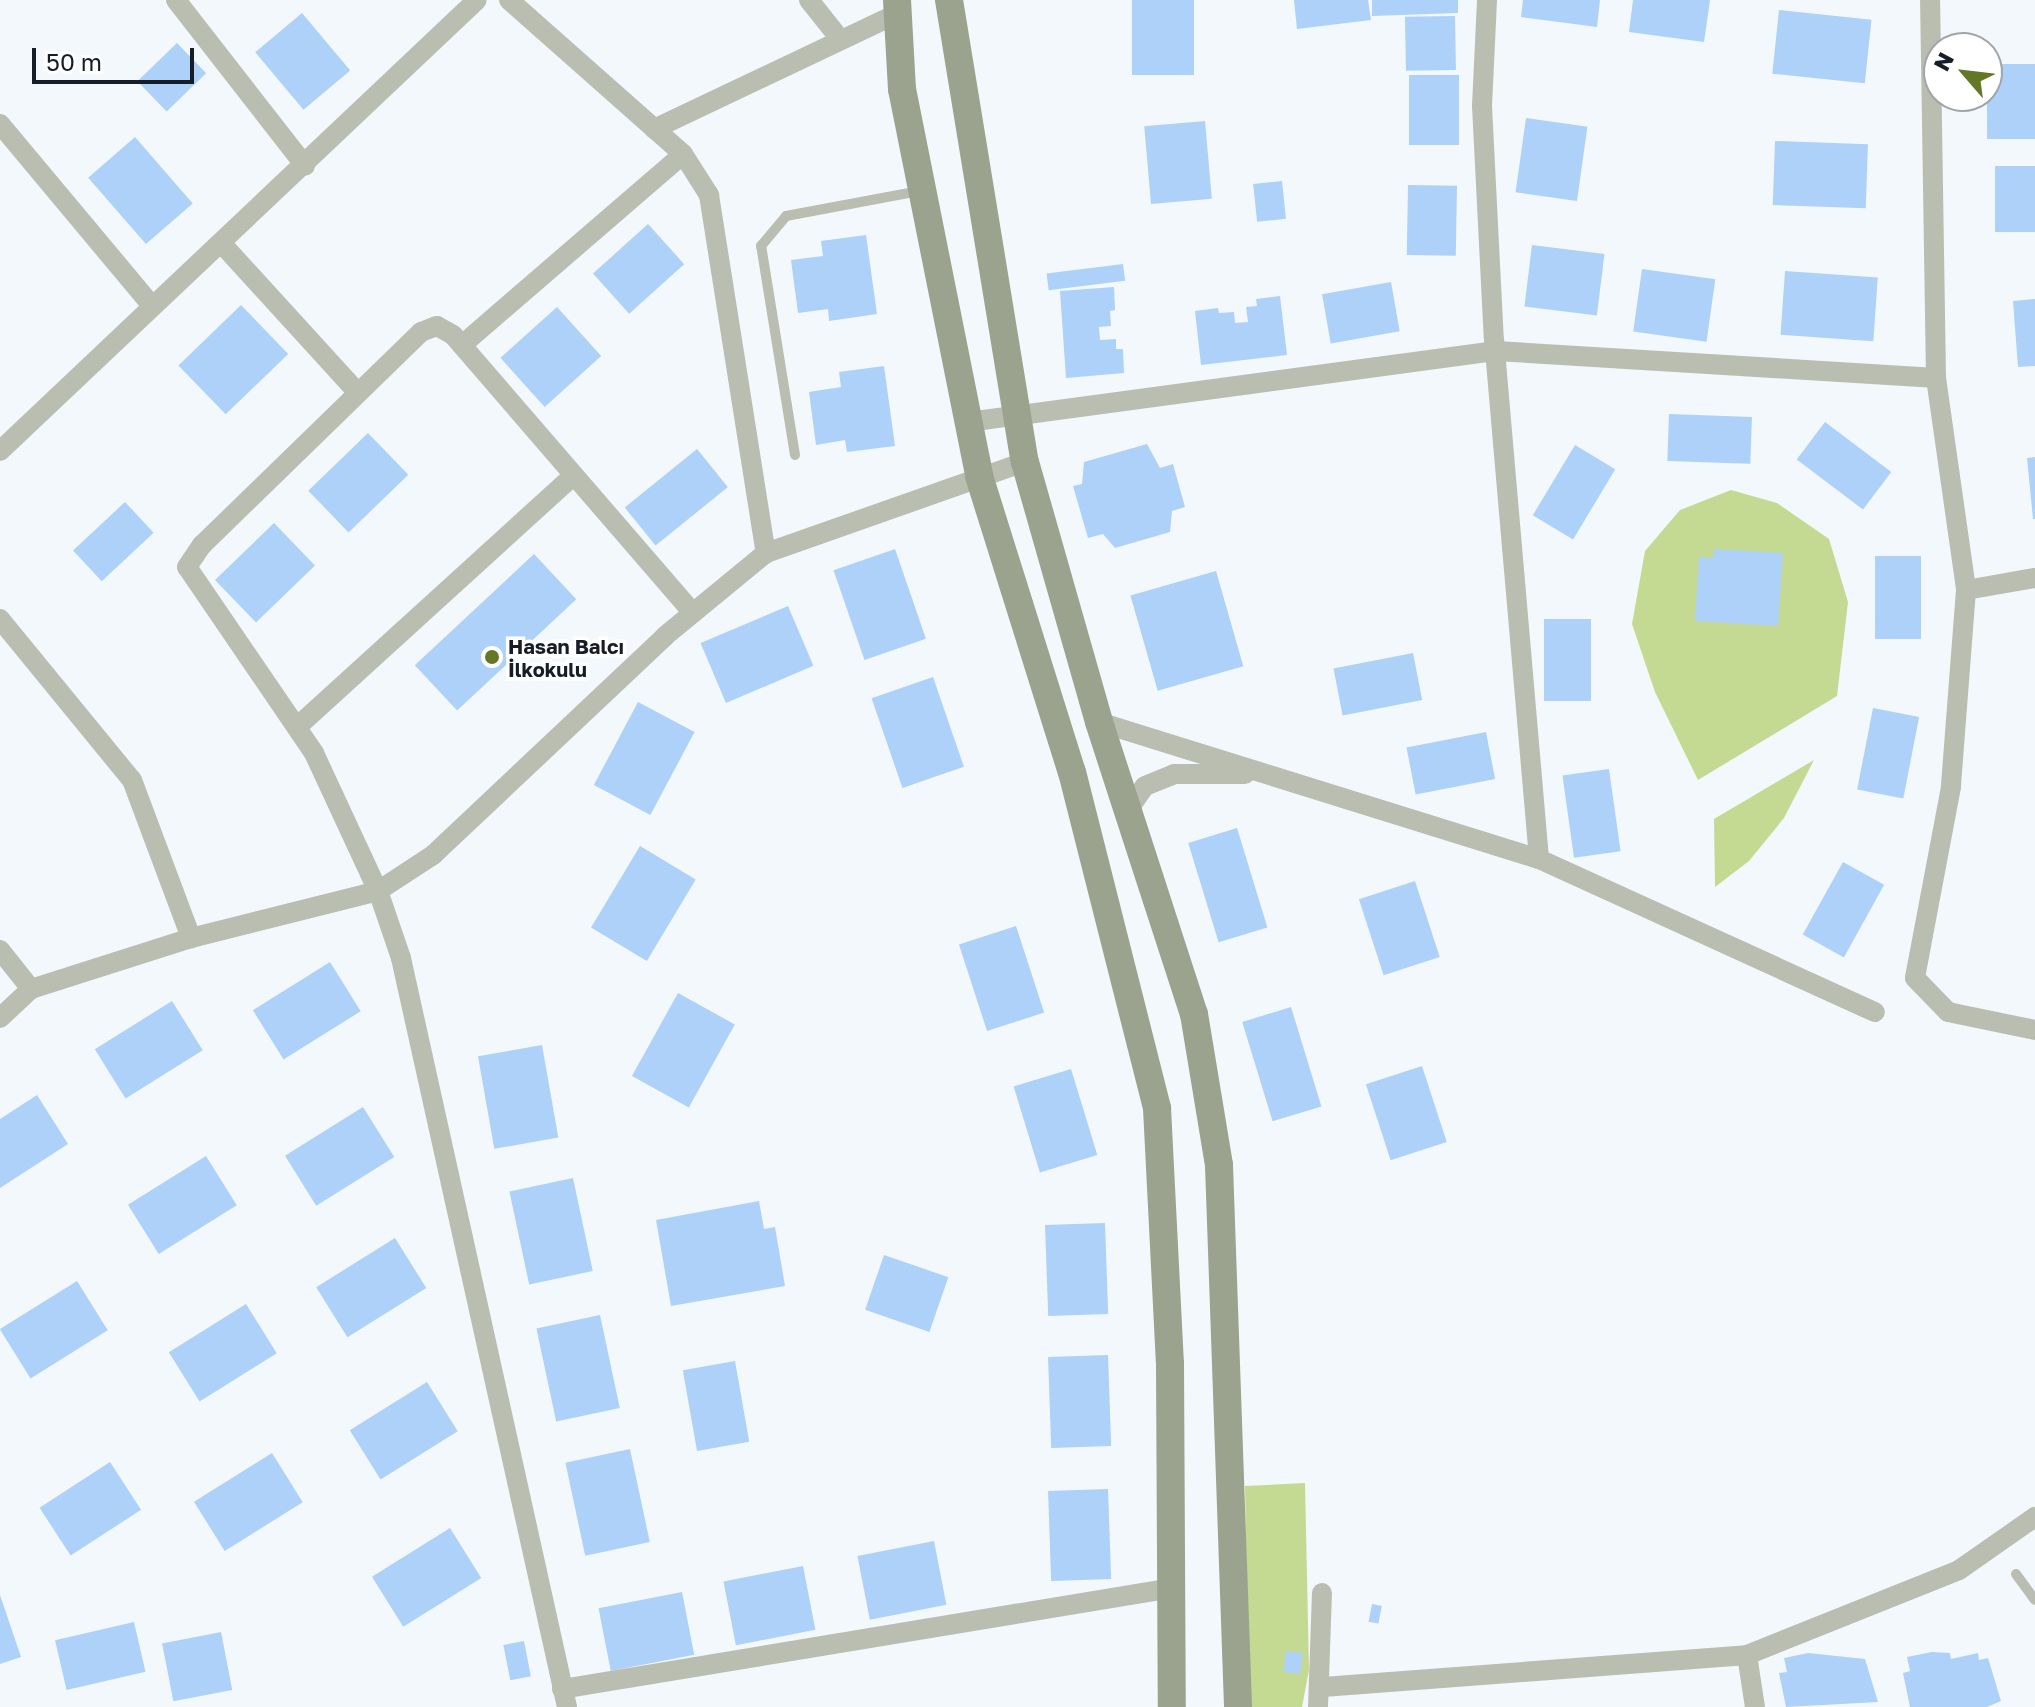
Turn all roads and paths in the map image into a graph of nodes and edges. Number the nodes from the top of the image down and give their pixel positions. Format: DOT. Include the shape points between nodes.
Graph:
graph roads {
  1 [pos="176,0"];
  2 [pos="477,0"];
  3 [pos="509,0"];
  4 [pos="809,0"];
  5 [pos="949,0"];
  6 [pos="1487,0"];
  7 [pos="1930,0"];
  8 [pos="898,6"];
  9 [pos="840,39"];
  10 [pos="0,124"];
  11 [pos="654,129"];
  12 [pos="683,154"];
  13 [pos="305,166"];
  14 [pos="920,191"];
  15 [pos="223,245"];
  16 [pos="152,306"];
  17 [pos="462,345"];
  18 [pos="1496,351"];
  19 [pos="1936,378"];
  20 [pos="358,393"];
  21 [pos="1018,417"];
  22 [pos="968,422"];
  23 [pos="2,446"];
  24 [pos="795,455"];
  25 [pos="1025,462"];
  26 [pos="574,475"];
  27 [pos="979,476"];
  28 [pos="766,553"];
  29 [pos="2035,578"];
  30 [pos="1966,590"];
  31 [pos="693,613"];
  32 [pos="0,619"];
  33 [pos="1099,722"];
  34 [pos="297,727"];
  35 [pos="1292,779"];
  36 [pos="1128,810"];
  37 [pos="1539,859"];
  38 [pos="378,891"];
  39 [pos="191,938"];
  40 [pos="0,950"];
  41 [pos="31,989"];
  42 [pos="1875,1012"];
  43 [pos="0,1018"];
  44 [pos="2035,1030"];
  45 [pos="2035,1517"];
  46 [pos="2016,1574"];
  47 [pos="1172,1588"];
  48 [pos="1322,1593"];
  49 [pos="2035,1600"];
  50 [pos="1747,1655"];
  51 [pos="1321,1697"];
  52 [pos="565,1698"];
  53 [pos="1172,1707"];
  54 [pos="1238,1707"];
  55 [pos="1755,1707"];
  1 -- 13 [label="street"];
  2 -- 13 [label="street"];
  3 -- 11 [label="street"];
  4 -- 9 [label="street"];
  5 -- 21 [label="main road"];
  6 -- 18 [label="street" via="1482,106"];
  7 -- 19 [label="street"];
  8 -- 9 [label="street"];
  8 -- 14 [label="main road" via="902,89"];
  9 -- 11 [label="street"];
  10 -- 16 [label="street"];
  11 -- 12 [label="street"];
  12 -- 17 [label="street"];
  12 -- 28 [label="street" via="709,195"];
  13 -- 15 [label="street"];
  14 -- 22 [label="main road"];
  14 -- 24 [label="lane" via="786,216 761,246"];
  15 -- 16 [label="street"];
  15 -- 20 [label="street"];
  16 -- 23 [label="street"];
  17 -- 20 [label="street" via="437,326 421,332"];
  17 -- 26 [label="street"];
  18 -- 19 [label="street"];
  18 -- 21 [label="street"];
  18 -- 37 [label="street"];
  19 -- 30 [label="street"];
  20 -- 34 [label="street" via="202,545 187,567"];
  21 -- 22 [label="street" via="981,415"];
  21 -- 25 [label="main road"];
  22 -- 27 [label="main road"];
  25 -- 27 [label="street"];
  25 -- 33 [label="main road"];
  26 -- 31 [label="street"];
  26 -- 34 [label="street"];
  27 -- 28 [label="street"];
  27 -- 47 [label="main road" via="1072,772 1157,1108"];
  28 -- 31 [label="street"];
  29 -- 30 [label="street"];
  30 -- 44 [label="street" via="1951,787 1915,978 1948,1012"];
  31 -- 38 [label="street" via="433,855"];
  32 -- 39 [label="street" via="132,780"];
  33 -- 35 [label="street"];
  33 -- 36 [label="main road"];
  34 -- 38 [label="street"];
  35 -- 36 [label="street" via="1174,774 1145,786"];
  35 -- 37 [label="street"];
  36 -- 54 [label="main road" via="1194,1014 1219,1165"];
  37 -- 42 [label="street"];
  38 -- 39 [label="street"];
  38 -- 52 [label="street" via="401,958"];
  39 -- 41 [label="street"];
  40 -- 41 [label="street"];
  41 -- 43 [label="street"];
  45 -- 50 [label="street" via="1959,1570"];
  46 -- 49 [label="lane"];
  47 -- 52 [label="street"];
  47 -- 53 [label="main road"];
  48 -- 51 [label="street"];
  50 -- 51 [label="street"];
  50 -- 55 [label="street"];
}
